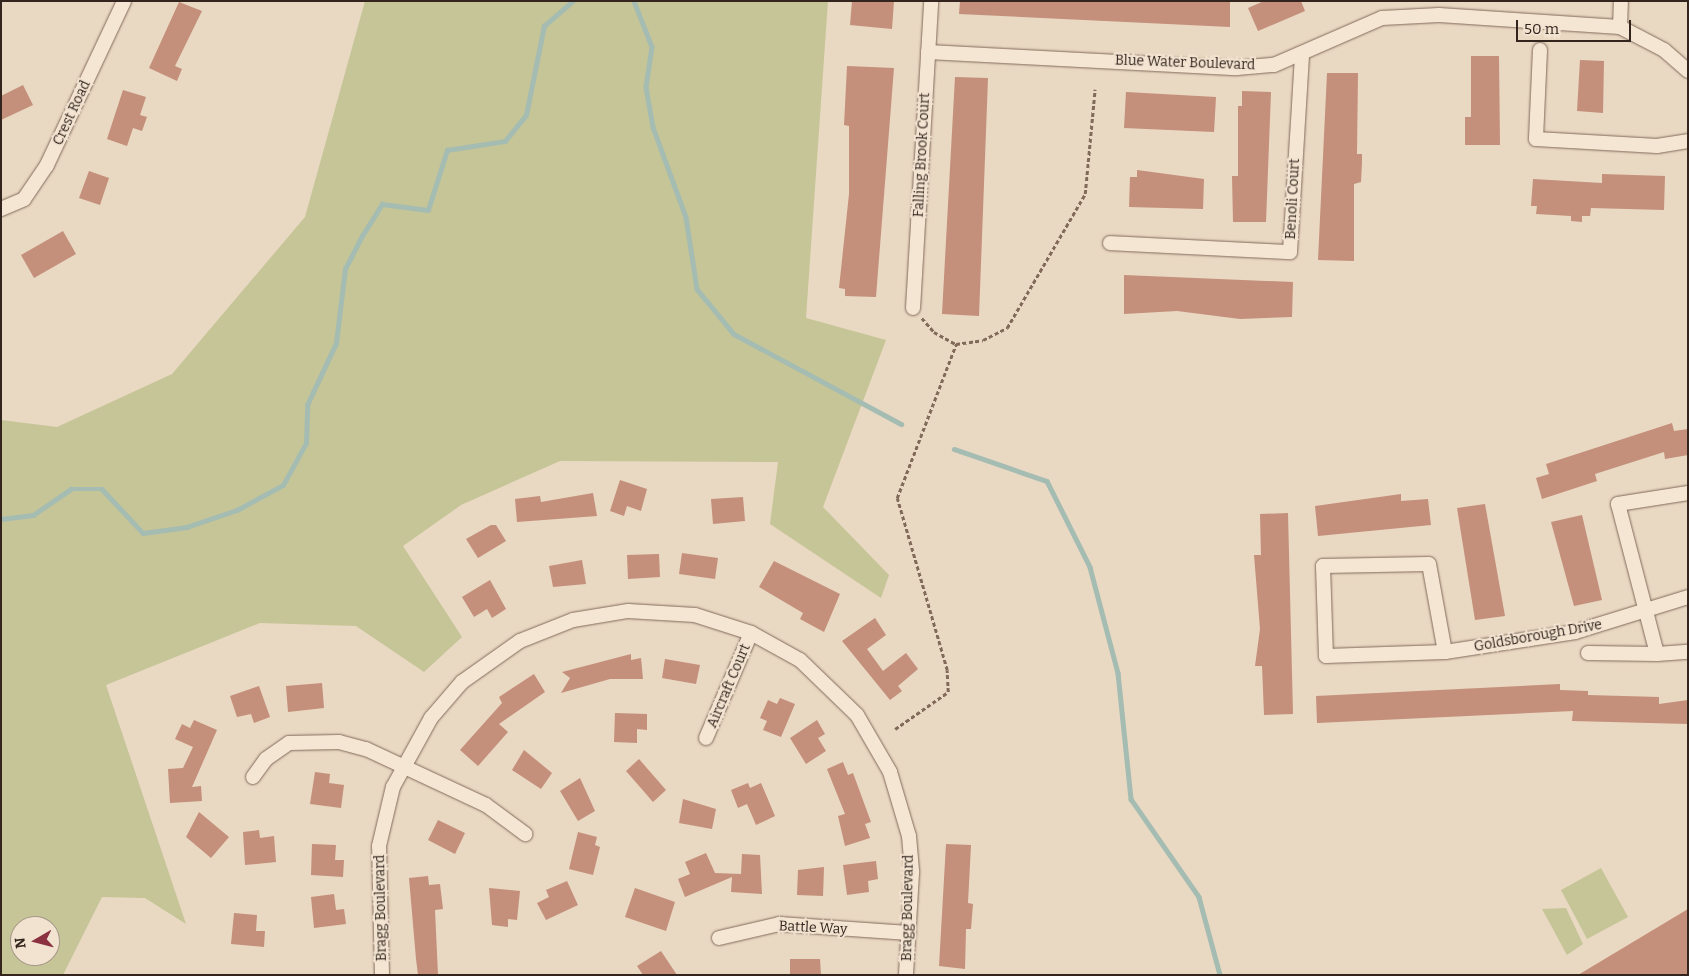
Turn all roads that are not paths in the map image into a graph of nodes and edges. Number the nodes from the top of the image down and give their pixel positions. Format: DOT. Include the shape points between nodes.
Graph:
graph roads {
  1 [pos="124,1"];
  2 [pos="930,1"];
  3 [pos="1621,1"];
  4 [pos="1620,27"];
  5 [pos="1540,50"];
  6 [pos="928,52"];
  7 [pos="1302,55"];
  8 [pos="1688,71"];
  9 [pos="1688,141"];
  10 [pos="1,209"];
  11 [pos="1110,243"];
  12 [pos="917,313"];
  13 [pos="1688,493"];
  14 [pos="1688,597"];
  15 [pos="1644,612"];
  16 [pos="751,633"];
  17 [pos="1445,652"];
  18 [pos="1588,652"];
  19 [pos="1688,652"];
  20 [pos="1657,654"];
  21 [pos="706,738"];
  22 [pos="402,766"];
  23 [pos="253,777"];
  24 [pos="525,834"];
  25 [pos="909,934"];
  26 [pos="719,938"];
  27 [pos="382,975"];
  28 [pos="906,975"];
  1 -- 10 [label="street, Crest Road" via="47,165 24,199"];
  2 -- 6 [label="street, Falling Brook Court"];
  3 -- 4 [label="street"];
  4 -- 7 [label="street, Blue Water Boulevard" via="1410,14 1362,24"];
  4 -- 8 [label="street, Blue Water Boulevard" via="1664,50"];
  5 -- 9 [label="street" via="1536,139 1657,146"];
  6 -- 7 [label="street, Blue Water Boulevard" via="1237,68 1274,65"];
  6 -- 12 [label="street, Falling Brook Court"];
  7 -- 11 [label="street, Benoli Court" via="1290,252"];
  13 -- 15 [label="street" via="1618,504"];
  14 -- 15 [label="street, Goldsborough Drive"];
  15 -- 17 [label="street, Goldsborough Drive" via="1574,632"];
  15 -- 20 [label="street"];
  16 -- 21 [label="street, Aircraft Court"];
  16 -- 22 [label="street, Bragg Boulevard" via="695,615 662,611 600,614 546,629 498,654 462,682 431,718"];
  16 -- 25 [label="street, Bragg Boulevard" via="822,678 875,742 901,801 908,836"];
  17 -- 17 [label="street, Goldsborough Drive" via="1326,656 1323,566 1429,564"];
  18 -- 20 [label="street"];
  19 -- 20 [label="street"];
  22 -- 23 [label="street" via="366,749 313,740 277,750"];
  22 -- 24 [label="street" via="486,805"];
  22 -- 27 [label="street, Bragg Boulevard" via="379,846"];
  25 -- 26 [label="street, Battle Way" via="779,924"];
  25 -- 28 [label="street, Bragg Boulevard"];
}
